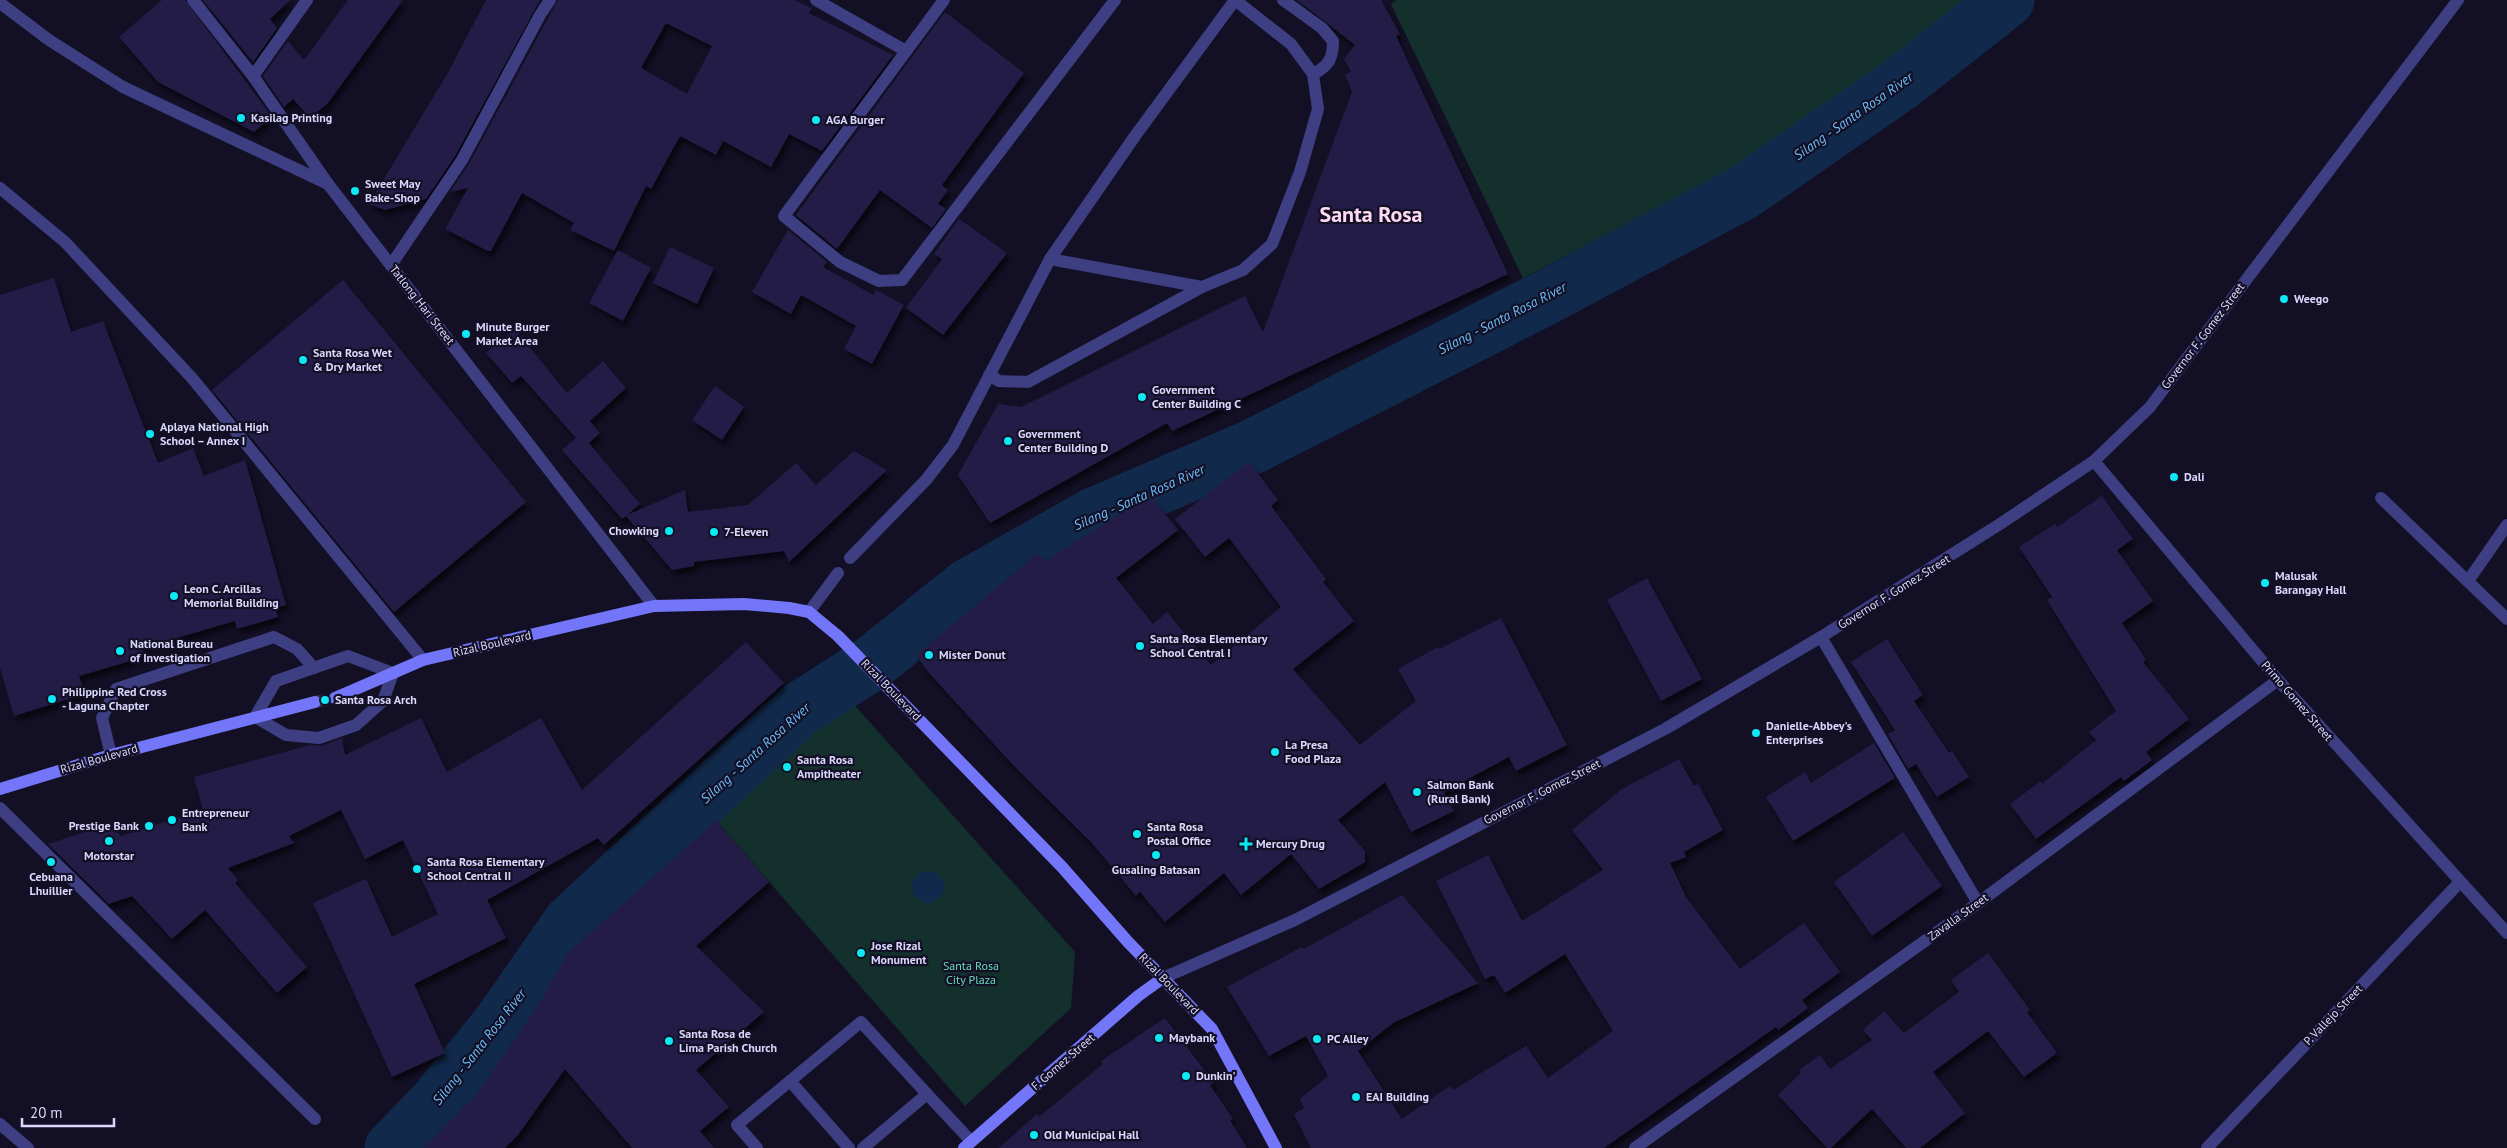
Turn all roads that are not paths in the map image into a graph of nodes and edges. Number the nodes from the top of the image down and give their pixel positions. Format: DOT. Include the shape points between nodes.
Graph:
graph roads {
  1 [pos="193,0"];
  2 [pos="306,0"];
  3 [pos="550,0"];
  4 [pos="816,0"];
  5 [pos="944,0"];
  6 [pos="1115,0"];
  7 [pos="1235,0"];
  8 [pos="1283,0"];
  9 [pos="2458,0"];
  10 [pos="0,3"];
  11 [pos="906,51"];
  12 [pos="1313,74"];
  13 [pos="253,76"];
  14 [pos="328,184"];
  15 [pos="0,188"];
  16 [pos="1050,259"];
  17 [pos="391,265"];
  18 [pos="1202,287"];
  19 [pos="989,375"];
  20 [pos="2094,461"];
  21 [pos="2382,498"];
  22 [pos="2507,525"];
  23 [pos="850,558"];
  24 [pos="838,573"];
  25 [pos="2468,581"];
  26 [pos="654,606"];
  27 [pos="809,612"];
  28 [pos="2507,619"];
  29 [pos="1821,638"];
  30 [pos="423,660"];
  31 [pos="314,668"];
  32 [pos="392,673"];
  33 [pos="2278,680"];
  34 [pos="335,698"];
  35 [pos="315,702"];
  36 [pos="255,717"];
  37 [pos="111,755"];
  38 [pos="0,789"];
  39 [pos="0,808"];
  40 [pos="2459,883"];
  41 [pos="1978,903"];
  42 [pos="2507,933"];
  43 [pos="1163,978"];
  44 [pos="790,1081"];
  45 [pos="927,1094"];
  46 [pos="315,1119"];
  47 [pos="0,1124"];
  48 [pos="968,1145"];
  49 [pos="28,1148"];
  50 [pos="757,1148"];
  51 [pos="849,1148"];
  52 [pos="863,1148"];
  53 [pos="1276,1148"];
  54 [pos="1635,1148"];
  55 [pos="2207,1148"];
  1 -- 13 [label="street, Tatlong Hari Street"];
  2 -- 13 [label="street"];
  3 -- 17 [label="street" via="462,160"];
  4 -- 11 [label="street"];
  5 -- 11 [label="street"];
  6 -- 11 [label="street" via="902,280 879,281 840,262 784,216"];
  7 -- 12 [label="street" via="1290,44"];
  7 -- 16 [label="street"];
  8 -- 12 [label="street" via="1322,28 1333,41 1333,56 1326,67"];
  9 -- 20 [label="street, Governor F. Gomez Street" via="2150,407"];
  10 -- 14 [label="street" via="49,40 123,87"];
  12 -- 18 [label="street" via="1318,109 1312,135 1288,209 1272,244 1243,270"];
  13 -- 14 [label="street, Tatlong Hari Street"];
  14 -- 17 [label="street, Tatlong Hari Street"];
  15 -- 30 [label="street" via="65,242 192,378"];
  16 -- 18 [label="street"];
  16 -- 19 [label="street"];
  17 -- 26 [label="street, Tatlong Hari Street"];
  18 -- 19 [label="street" via="1028,382 999,381"];
  19 -- 23 [label="street" via="953,445 926,480"];
  20 -- 29 [label="street, Governor F. Gomez Street"];
  20 -- 33 [label="street, Primo Gomez Street"];
  21 -- 25 [label="street"];
  22 -- 25 [label="street"];
  24 -- 27 [label="street"];
  25 -- 28 [label="street"];
  26 -- 27 [label="main road, Rizal Boulevard" via="744,604"];
  26 -- 30 [label="main road, Rizal Boulevard"];
  27 -- 43 [label="main road, Rizal Boulevard" via="838,636 889,688 1062,867"];
  29 -- 41 [label="street"];
  29 -- 43 [label="street, Governor F. Gomez Street" via="1656,734 1295,920"];
  30 -- 32 [label="main road, Rizal Boulevard"];
  31 -- 32 [label="street" via="348,656"];
  31 -- 36 [label="street" via="276,681"];
  31 -- 37 [label="street" via="297,649 274,637 116,689 102,718"];
  32 -- 34 [label="main road, Rizal Boulevard"];
  32 -- 36 [label="street" via="383,701 356,725 319,738 286,735"];
  33 -- 40 [label="street, Primo Gomez Street"];
  33 -- 41 [label="street, Zavalla Street"];
  35 -- 36 [label="main road, Rizal Boulevard"];
  36 -- 37 [label="main road, Rizal Boulevard"];
  37 -- 38 [label="main road, Rizal Boulevard"];
  39 -- 46 [label="street"];
  40 -- 42 [label="street, Primo Gomez Street"];
  40 -- 55 [label="street, P. Vallejo Street"];
  41 -- 54 [label="street, Zavalla Street"];
  43 -- 48 [label="main road, F. Gomez Street" via="1138,996"];
  43 -- 53 [label="main road, Rizal Boulevard" via="1212,1029"];
  44 -- 45 [label="street" via="862,1022"];
  44 -- 50 [label="street" via="737,1125"];
  44 -- 51 [label="street"];
  45 -- 48 [label="street"];
  45 -- 52 [label="street"];
  47 -- 49 [label="street"];
}
